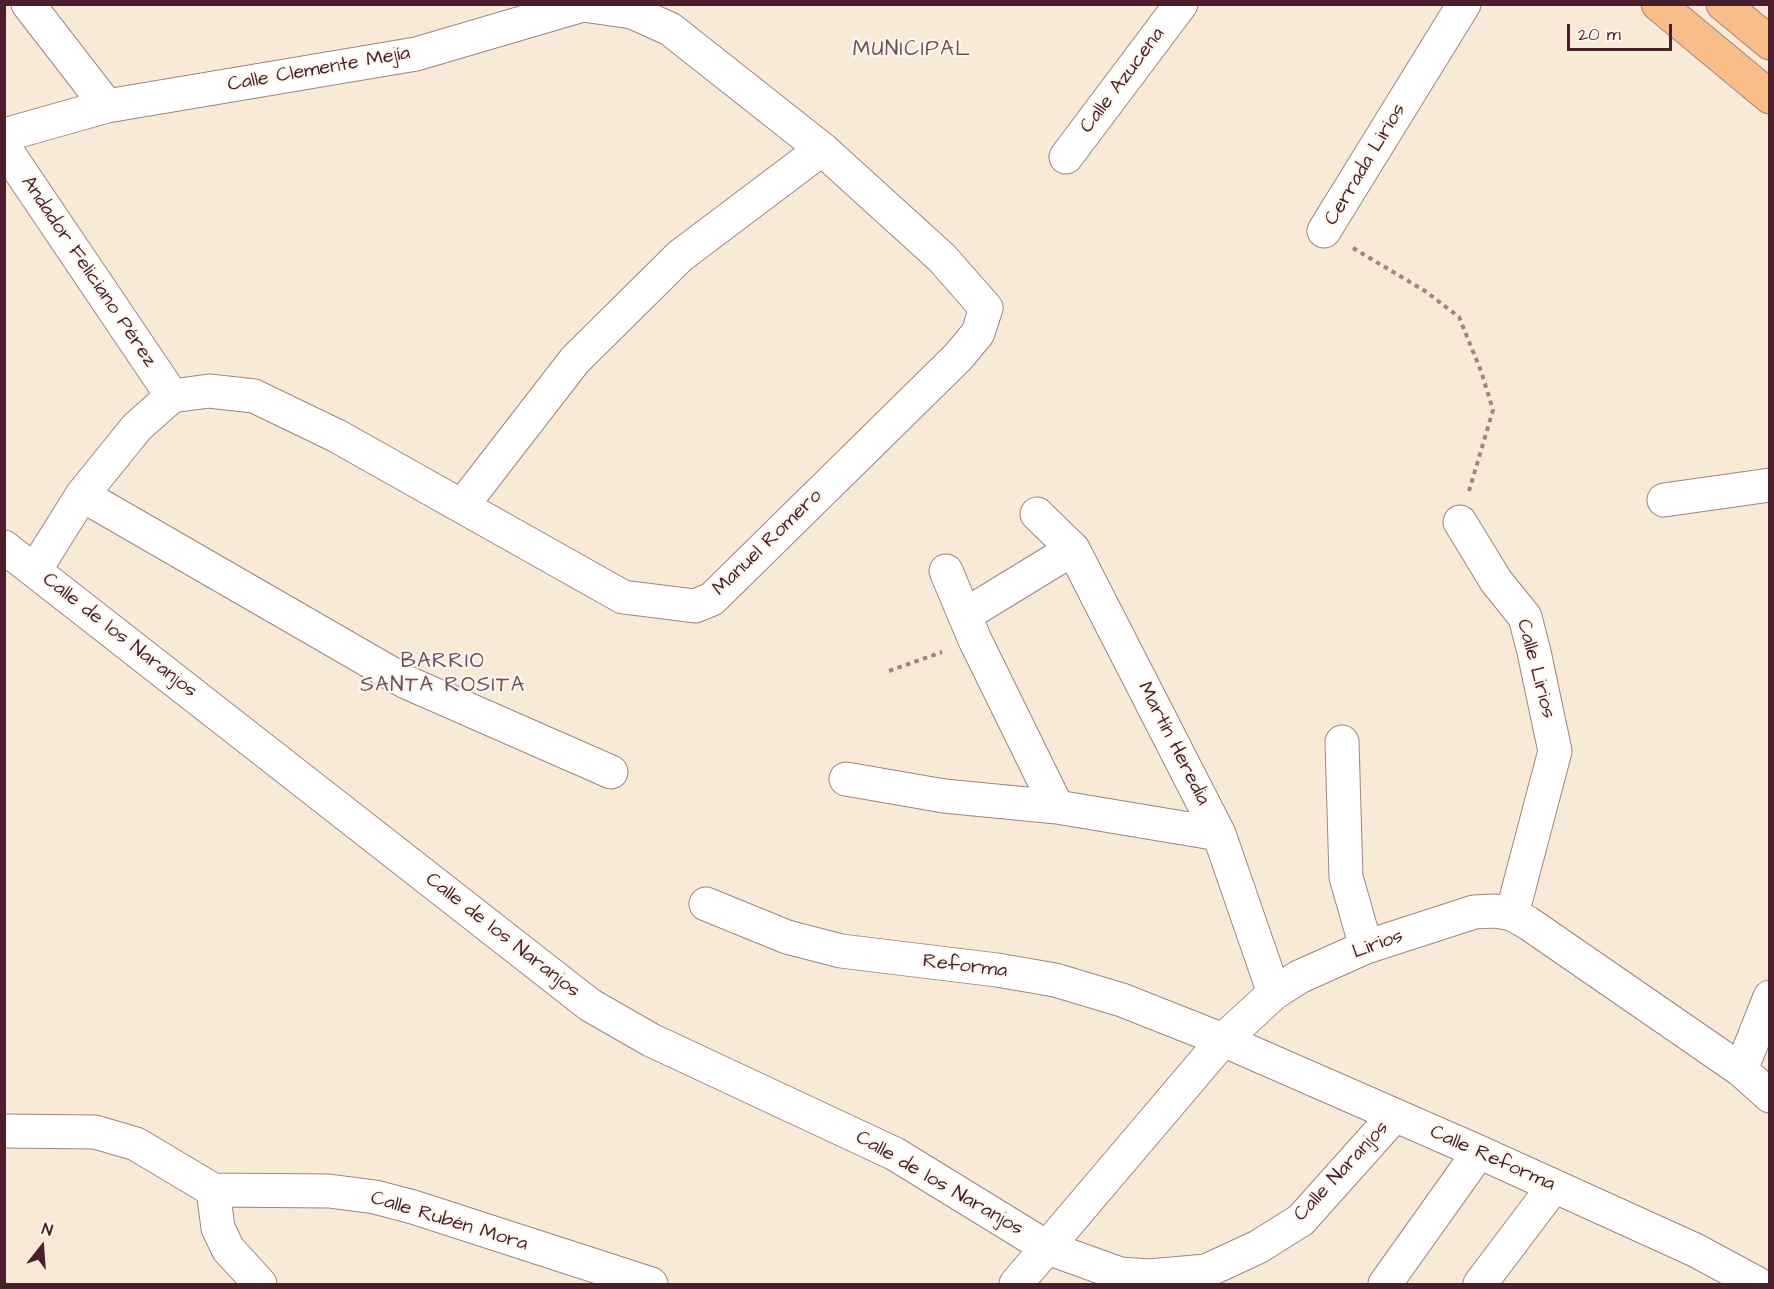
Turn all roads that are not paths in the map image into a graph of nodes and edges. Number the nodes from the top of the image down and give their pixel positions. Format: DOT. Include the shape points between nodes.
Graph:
graph roads {
  1 [pos="28,4"];
  2 [pos="1181,4"];
  3 [pos="1464,4"];
  4 [pos="1658,4"];
  5 [pos="1723,4"];
  6 [pos="632,12"];
  7 [pos="1770,43"];
  8 [pos="1770,97"];
  9 [pos="107,106"];
  10 [pos="4,135"];
  11 [pos="4,147"];
  12 [pos="822,149"];
  13 [pos="1066,157"];
  14 [pos="1324,231"];
  15 [pos="172,396"];
  16 [pos="1770,484"];
  17 [pos="82,495"];
  18 [pos="1664,500"];
  19 [pos="462,506"];
  20 [pos="1037,514"];
  21 [pos="1460,522"];
  22 [pos="4,547"];
  23 [pos="1073,549"];
  24 [pos="35,570"];
  25 [pos="946,571"];
  26 [pos="970,628"];
  27 [pos="1342,742"];
  28 [pos="610,772"];
  29 [pos="846,779"];
  30 [pos="1057,807"];
  31 [pos="1219,834"];
  32 [pos="706,904"];
  33 [pos="1512,914"];
  34 [pos="1366,947"];
  35 [pos="1274,993"];
  36 [pos="1770,997"];
  37 [pos="1223,1040"];
  38 [pos="1741,1070"];
  39 [pos="1770,1096"];
  40 [pos="1394,1116"];
  41 [pos="4,1131"];
  42 [pos="1479,1152"];
  43 [pos="1554,1186"];
  44 [pos="213,1190"];
  45 [pos="1048,1248"];
  46 [pos="1120,1274"];
  47 [pos="260,1284"];
  48 [pos="651,1284"];
  49 [pos="1016,1284"];
  50 [pos="1384,1284"];
  51 [pos="1480,1284"];
  52 [pos="1758,1284"];
  1 -- 9 [label="street"];
  2 -- 13 [label="street, Calle Azucena"];
  3 -- 14 [label="street, Cerrada Lirios"];
  4 -- 8 [label="main road"];
  5 -- 7 [label="main road"];
  6 -- 9 [label="street, Calle Clemente Mejía" via="583,5 416,54"];
  6 -- 12 [label="street, Manuel Romero" via="669,29"];
  9 -- 10 [label="street, Calle Clemente Mejía"];
  11 -- 15 [label="street, Andador Feliciano Pérez"];
  12 -- 19 [label="street" via="680,256 583,352"];
  12 -- 19 [label="street, Manuel Romero" via="942,258 986,308 978,333 958,357 712,599 695,606 623,597"];
  15 -- 17 [label="street" via="137,427"];
  15 -- 19 [label="street, Manuel Romero" via="209,391 254,396 337,436"];
  16 -- 18 [label="street"];
  17 -- 24 [label="street"];
  17 -- 28 [label="street" via="406,682"];
  20 -- 23 [label="street, Martín Heredia"];
  21 -- 33 [label="street, Calle Lirios" via="1496,581 1524,617 1555,751"];
  22 -- 24 [label="street, Calle de los Naranjos"];
  23 -- 26 [label="street"];
  23 -- 31 [label="street, Martín Heredia"];
  24 -- 45 [label="street, Calle de los Naranjos" via="590,1005 651,1040 895,1154"];
  25 -- 26 [label="street"];
  26 -- 30 [label="street"];
  27 -- 34 [label="street" via="1346,877"];
  29 -- 30 [label="street" via="944,796"];
  30 -- 31 [label="street"];
  31 -- 35 [label="street, Martín Heredia"];
  32 -- 37 [label="street, Reforma" via="787,937 841,951 1055,980 1122,1000"];
  33 -- 34 [label="street, Lirios" via="1474,912"];
  33 -- 38 [label="street, Lirios"];
  34 -- 35 [label="street, Lirios" via="1299,977"];
  35 -- 37 [label="street, Lirios"];
  36 -- 38 [label="street"];
  37 -- 40 [label="street, Calle Reforma"];
  37 -- 45 [label="street, Lirios"];
  38 -- 39 [label="street, Lirios"];
  40 -- 42 [label="street, Calle Reforma"];
  40 -- 46 [label="street, Calle Naranjos" via="1301,1220 1258,1247 1206,1271 1150,1276"];
  41 -- 44 [label="street" via="95,1132 136,1144"];
  42 -- 43 [label="street, Calle Reforma"];
  42 -- 50 [label="street"];
  43 -- 51 [label="street"];
  43 -- 52 [label="street, Calle Reforma" via="1695,1250"];
  44 -- 47 [label="street" via="218,1228 228,1249"];
  44 -- 48 [label="street, Calle Rubén Mora" via="329,1191 375,1197"];
  45 -- 46 [label="street, Calle de los Naranjos"];
  45 -- 49 [label="street"];
}
